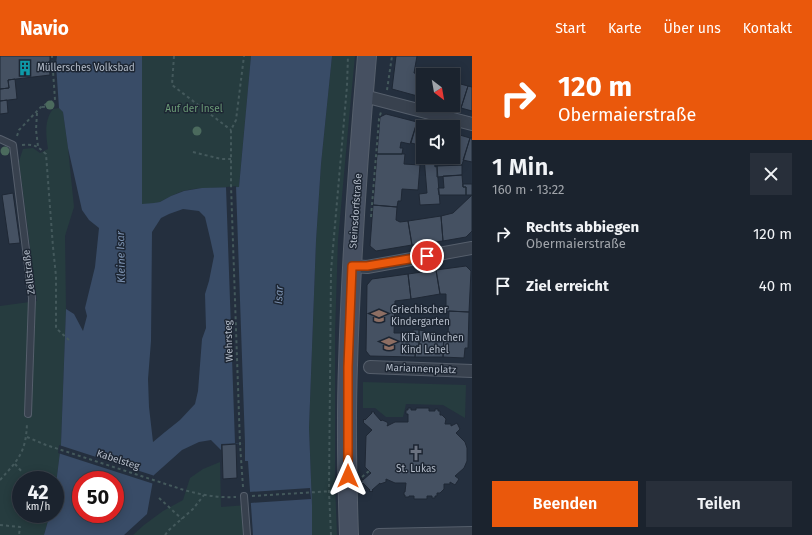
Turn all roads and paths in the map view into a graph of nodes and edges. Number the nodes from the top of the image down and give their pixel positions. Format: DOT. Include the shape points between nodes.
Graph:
graph roads {
  1 [pos="52,56"];
  2 [pos="174,56"];
  3 [pos="244,56"];
  4 [pos="348,56"];
  5 [pos="367,56"];
  6 [pos="392,56"];
  7 [pos="364,96"];
  8 [pos="385,101"];
  9 [pos="53,106"];
  10 [pos="41,107"];
  11 [pos="37,112"];
  12 [pos="472,124"];
  13 [pos="231,130"];
  14 [pos="0,139"];
  15 [pos="13,145"];
  16 [pos="38,146"];
  17 [pos="193,152"];
  18 [pos="231,159"];
  19 [pos="371,218"];
  20 [pos="472,248"];
  21 [pos="352,266"];
  22 [pos="71,342"];
  23 [pos="370,367"];
  24 [pos="472,371"];
  25 [pos="28,414"];
  26 [pos="27,437"];
  27 [pos="15,464"];
  28 [pos="21,471"];
  29 [pos="369,472"];
  30 [pos="363,477"];
  31 [pos="0,480"];
  32 [pos="329,491"];
  33 [pos="204,495"];
  34 [pos="246,496"];
  35 [pos="159,498"];
  36 [pos="182,519"];
  37 [pos="0,525"];
  38 [pos="472,533"];
  39 [pos="19,535"];
  40 [pos="165,535"];
  41 [pos="247,535"];
  42 [pos="331,535"];
  43 [pos="348,535"];
  44 [pos="379,535"];
  1 -- 10 [label="path" via="56,101"];
  2 -- 13 [label="path" via="172,85"];
  3 -- 13 [label="path" via="236,120"];
  4 -- 32 [label="path" via="332,271"];
  5 -- 7 [label="main road, Steinsdorfstraße"];
  6 -- 8 [label="path"];
  7 -- 8 [label="street"];
  7 -- 21 [label="main road, Steinsdorfstraße"];
  8 -- 12 [label="street"];
  8 -- 19 [label="path" via="379,119"];
  9 -- 10 [label="path"];
  10 -- 11 [label="path"];
  11 -- 15 [label="path" via="20,130"];
  11 -- 16 [label="path"];
  13 -- 18 [label="path"];
  14 -- 15 [label="lane"];
  15 -- 16 [label="path"];
  15 -- 25 [label="lane, Zellstraße" via="32,298"];
  16 -- 22 [label="path" via="46,154 56,276 56,328"];
  17 -- 18 [label="path"];
  18 -- 34 [label="path, Wehrsteg" via="240,444"];
  20 -- 21 [label="street" via="367,266"];
  21 -- 43 [label="main road, Steinsdorfstraße" via="348,367"];
  23 -- 24 [label="street, Mariannenplatz"];
  25 -- 26 [label="path"];
  26 -- 27 [label="path"];
  26 -- 33 [label="path, Kabelsteg"];
  27 -- 28 [label="path"];
  27 -- 31 [label="path"];
  29 -- 30 [label="path"];
  32 -- 34 [label="path, Kabelsteg"];
  32 -- 42 [label="path"];
  33 -- 34 [label="path, Kabelsteg"];
  33 -- 36 [label="path"];
  34 -- 41 [label="lane"];
  35 -- 36 [label="path"];
  36 -- 40 [label="path"];
  37 -- 39 [label="path" via="20,527"];
  38 -- 44 [label="street"];
}
